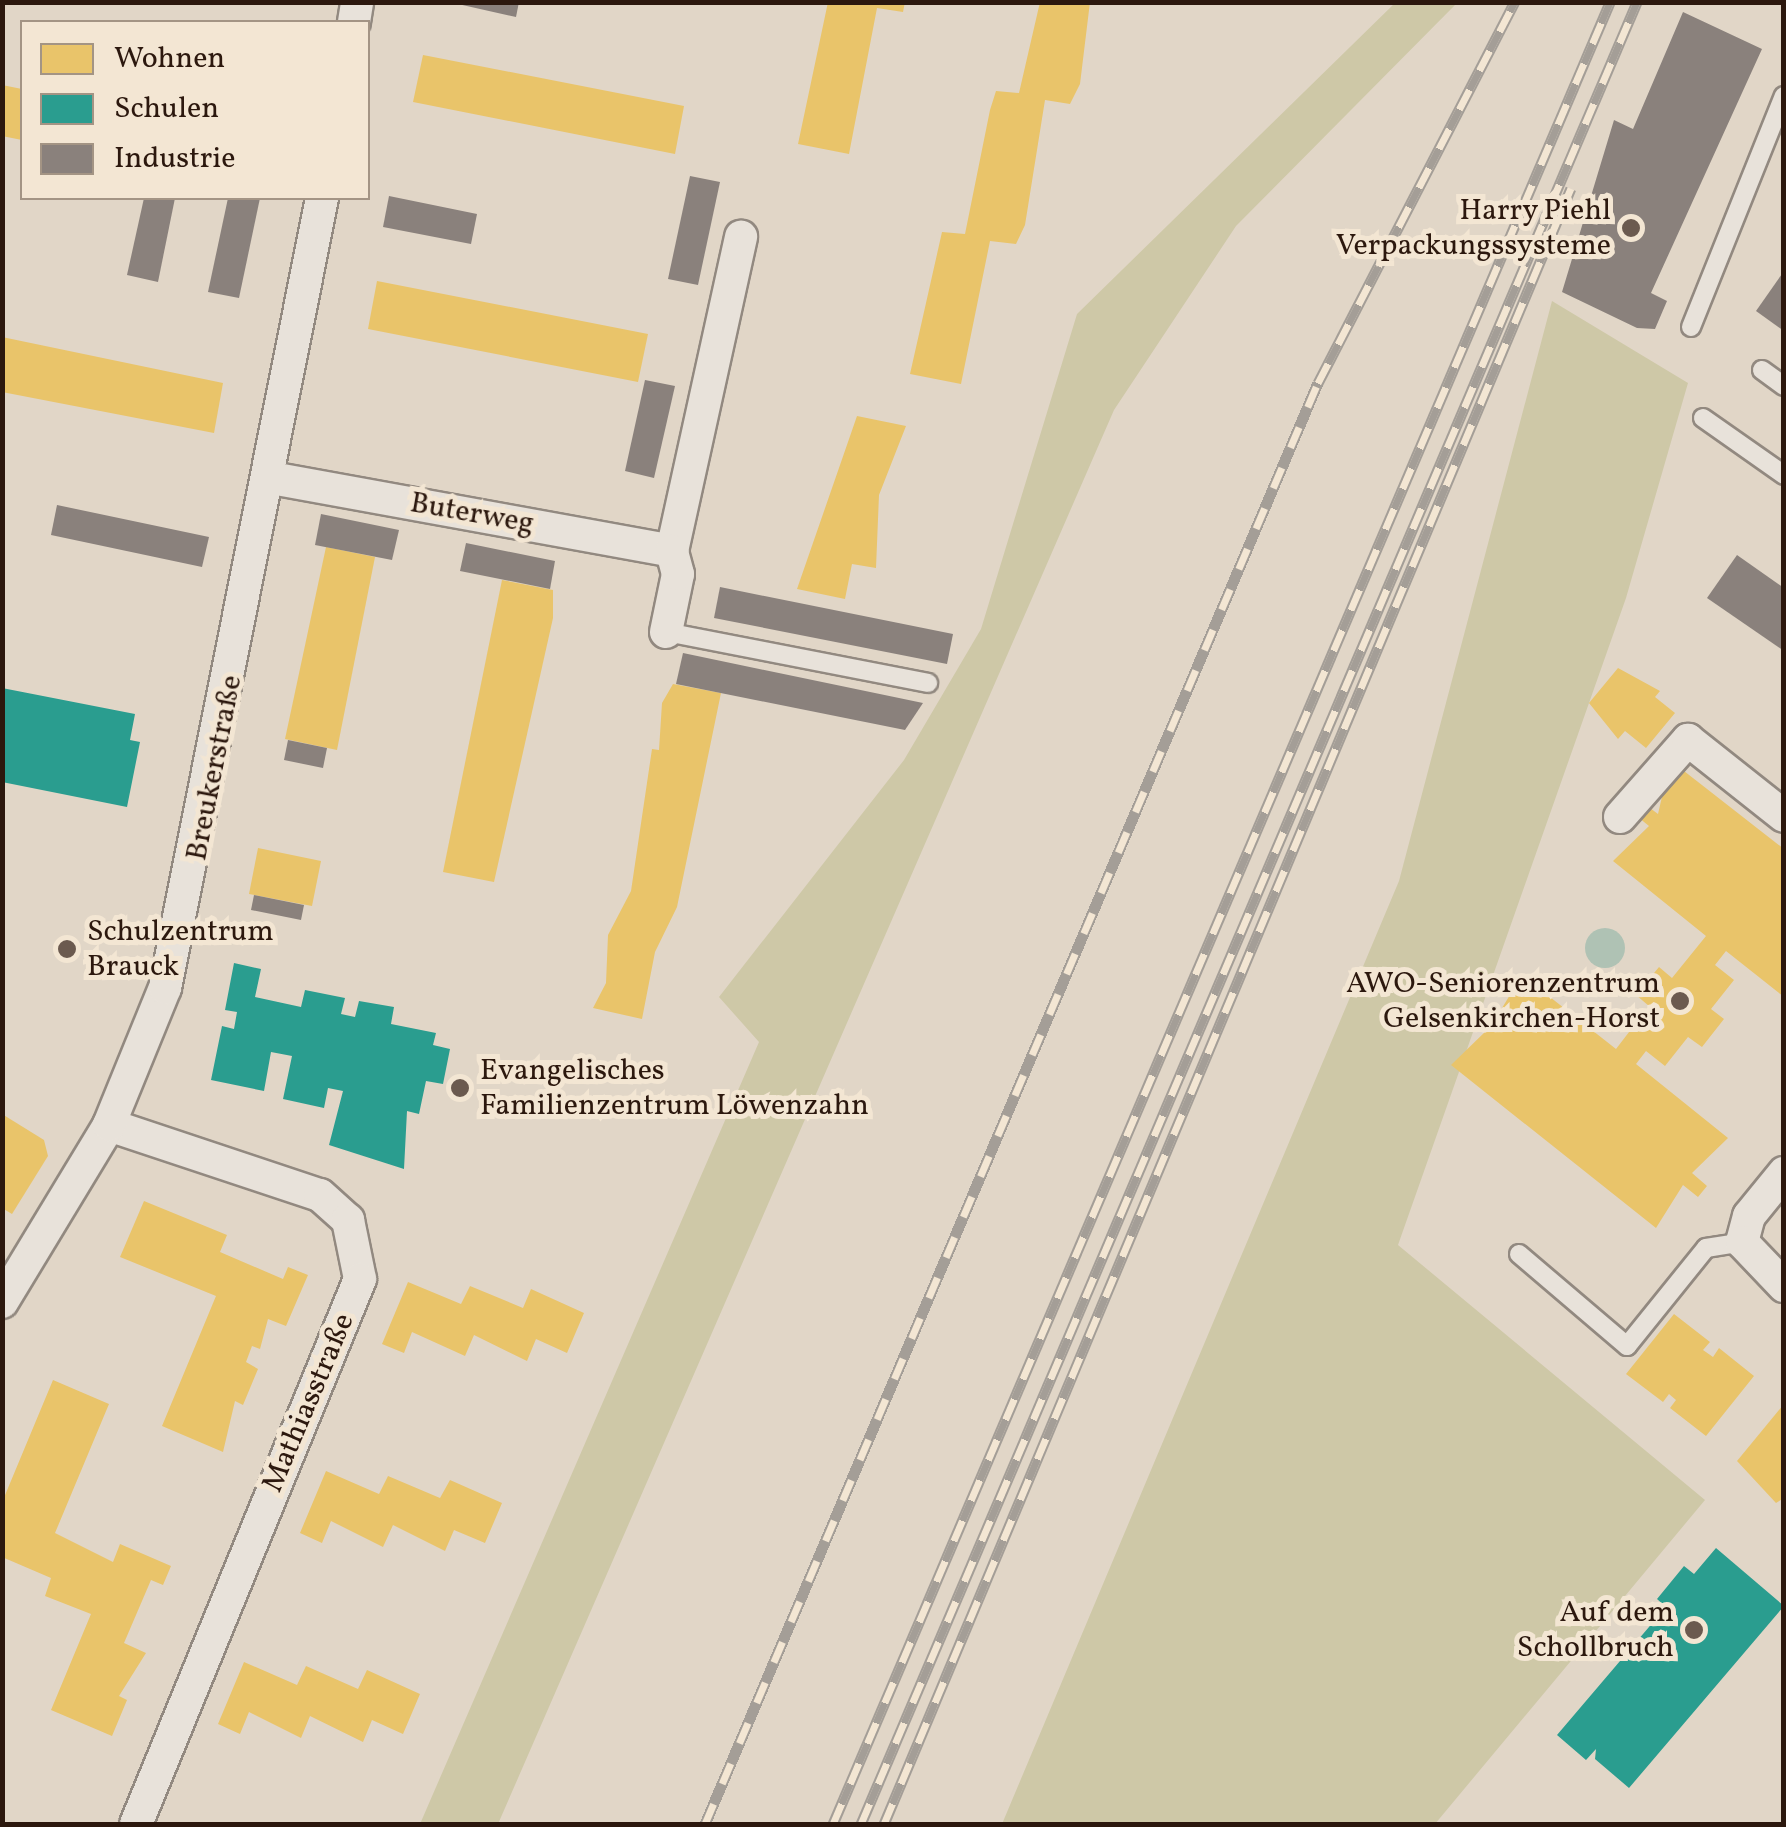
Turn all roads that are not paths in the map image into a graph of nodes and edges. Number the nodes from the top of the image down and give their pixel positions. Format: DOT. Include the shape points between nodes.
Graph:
graph roads {
  1 [pos="1784,96"];
  2 [pos="322,200"];
  3 [pos="740,236"];
  4 [pos="1691,328"];
  5 [pos="1762,370"];
  6 [pos="1784,386"];
  7 [pos="1703,418"];
  8 [pos="1784,475"];
  9 [pos="272,478"];
  10 [pos="672,551"];
  11 [pos="666,632"];
  12 [pos="928,683"];
  13 [pos="1784,816"];
  14 [pos="1620,817"];
  15 [pos="108,1124"];
  16 [pos="1784,1172"];
  17 [pos="1742,1242"];
  18 [pos="1519,1254"];
  19 [pos="1784,1286"];
  20 [pos="2,1302"];
  21 [pos="136,1824"];
  1 -- 4 [label="lane"];
  2 -- 9 [label="street, Breukerstraße"];
  3 -- 10 [label="street"];
  5 -- 6 [label="lane"];
  7 -- 8 [label="lane"];
  9 -- 10 [label="street, Buterweg"];
  9 -- 15 [label="street, Breukerstraße" via="188,899 165,988"];
  10 -- 11 [label="street" via="678,574"];
  11 -- 12 [label="lane"];
  13 -- 14 [label="street" via="1688,740"];
  15 -- 20 [label="street, Breukerstraße"];
  15 -- 21 [label="street, Mathiasstraße" via="320,1195 348,1220 360,1278"];
  16 -- 17 [label="street" via="1749,1216"];
  17 -- 18 [label="lane" via="1706,1248 1627,1346"];
  17 -- 19 [label="street"];
}
